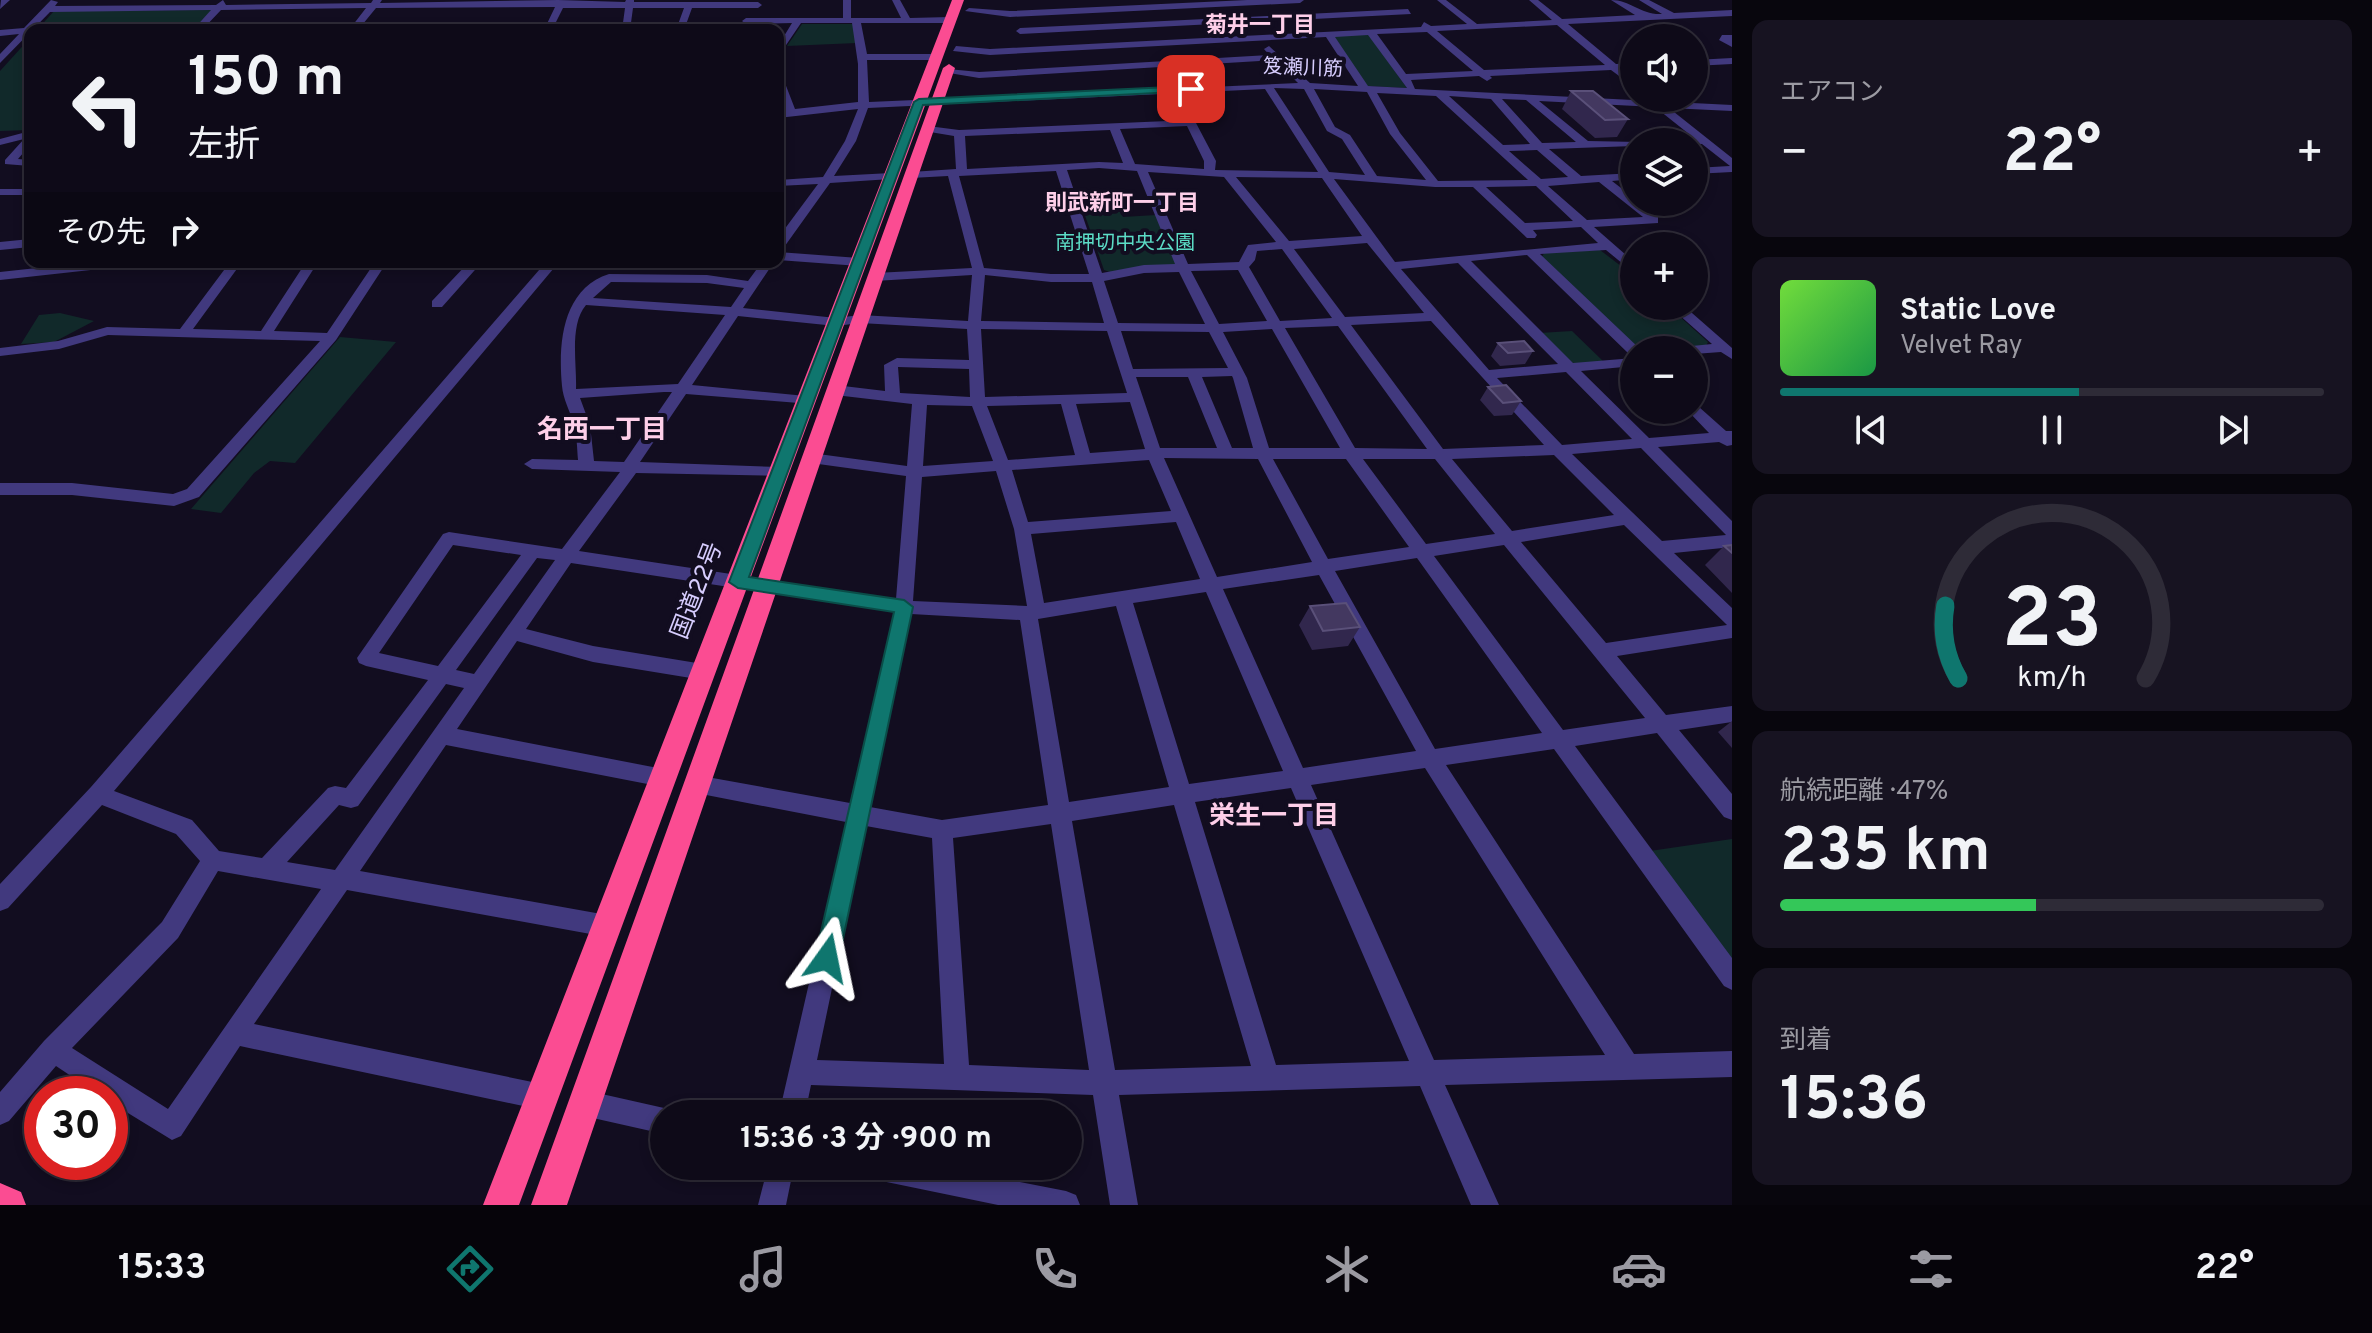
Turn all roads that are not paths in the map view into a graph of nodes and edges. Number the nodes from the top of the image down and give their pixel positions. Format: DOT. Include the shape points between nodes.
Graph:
graph roads {
  1 [pos="6,0"];
  2 [pos="56,0"];
  3 [pos="122,0"];
  4 [pos="847,0"];
  5 [pos="896,0"];
  6 [pos="958,0"];
  7 [pos="1001,0"];
  8 [pos="1096,0"];
  9 [pos="1300,0"];
  10 [pos="1395,0"];
  11 [pos="1441,0"];
  12 [pos="1533,0"];
  13 [pos="1615,0"];
  14 [pos="1643,0"];
  15 [pos="376,2"];
  16 [pos="466,2"];
  17 [pos="629,2"];
  18 [pos="759,2"];
  19 [pos="1222,2"];
  20 [pos="222,3"];
  21 [pos="318,3"];
  22 [pos="561,3"];
  23 [pos="1156,4"];
  24 [pos="1706,4"];
  25 [pos="689,5"];
  26 [pos="971,5"];
  27 [pos="0,6"];
  28 [pos="112,8"];
  29 [pos="48,9"];
  30 [pos="1104,10"];
  31 [pos="1408,12"];
  32 [pos="1727,13"];
  33 [pos="1010,14"];
  34 [pos="1672,16"];
  35 [pos="1646,18"];
  36 [pos="906,19"];
  37 [pos="950,20"];
  38 [pos="1240,20"];
  39 [pos="1732,20"];
  40 [pos="746,21"];
  41 [pos="851,22"];
  42 [pos="1559,22"];
  43 [pos="797,23"];
  44 [pos="1174,23"];
  45 [pos="34,24"];
  46 [pos="203,24"];
  47 [pos="358,24"];
  48 [pos="551,24"];
  49 [pos="627,24"];
  50 [pos="682,24"];
  51 [pos="744,24"];
  52 [pos="1473,25"];
  53 [pos="1117,26"];
  54 [pos="1427,28"];
  55 [pos="24,31"];
  56 [pos="1020,31"];
  57 [pos="1370,31"];
  58 [pos="0,33"];
  59 [pos="1328,33"];
  60 [pos="24,34"];
  61 [pos="1257,37"];
  62 [pos="1732,38"];
  63 [pos="1189,41"];
  64 [pos="784,44"];
  65 [pos="1132,44"];
  66 [pos="1732,44"];
  67 [pos="956,49"];
  68 [pos="1032,50"];
  69 [pos="864,57"];
  70 [pos="936,57"];
  71 [pos="1277,57"];
  72 [pos="0,60"];
  73 [pos="1207,61"];
  74 [pos="1726,62"];
  75 [pos="1614,67"];
  76 [pos="1620,67"];
  77 [pos="1732,68"];
  78 [pos="1045,71"];
  79 [pos="948,72"];
  80 [pos="1620,72"];
  81 [pos="1482,74"];
  82 [pos="1158,77"];
  83 [pos="1403,77"];
  84 [pos="1267,85"];
  85 [pos="1307,86"];
  86 [pos="1230,87"];
  87 [pos="1368,89"];
  88 [pos="1415,92"];
  89 [pos="1439,93"];
  90 [pos="784,94"];
  91 [pos="1059,95"];
  92 [pos="1494,96"];
  93 [pos="1510,97"];
  94 [pos="1529,98"];
  95 [pos="938,101"];
  96 [pos="1590,101"];
  97 [pos="1620,101"];
  98 [pos="919,102"];
  99 [pos="863,105"];
  100 [pos="1708,106"];
  101 [pos="1732,108"];
  102 [pos="1669,112"];
  103 [pos="791,113"];
  104 [pos="784,114"];
  105 [pos="1607,114"];
  106 [pos="1113,125"];
  107 [pos="1689,128"];
  108 [pos="928,129"];
  109 [pos="959,133"];
  110 [pos="24,136"];
  111 [pos="1,137"];
  112 [pos="1620,140"];
  113 [pos="24,143"];
  114 [pos="1585,144"];
  115 [pos="1708,144"];
  116 [pos="1539,146"];
  117 [pos="1498,148"];
  118 [pos="24,163"];
  119 [pos="1135,166"];
  120 [pos="1732,166"];
  121 [pos="1061,168"];
  122 [pos="1708,169"];
  123 [pos="1209,171"];
  124 [pos="957,174"];
  125 [pos="1227,174"];
  126 [pos="1328,175"];
  127 [pos="901,176"];
  128 [pos="1620,177"];
  129 [pos="1601,178"];
  130 [pos="825,179"];
  131 [pos="1373,179"];
  132 [pos="1578,180"];
  133 [pos="784,182"];
  134 [pos="1536,183"];
  135 [pos="1435,184"];
  136 [pos="1477,185"];
  137 [pos="0,192"];
  138 [pos="24,192"];
  139 [pos="1582,223"];
  140 [pos="1522,227"];
  141 [pos="784,238"];
  142 [pos="1370,239"];
  143 [pos="24,244"];
  144 [pos="1285,245"];
  145 [pos="0,246"];
  146 [pos="1608,246"];
  147 [pos="1546,249"];
  148 [pos="1530,251"];
  149 [pos="784,257"];
  150 [pos="1620,257"];
  151 [pos="1461,258"];
  152 [pos="1242,266"];
  153 [pos="1392,266"];
  154 [pos="73,268"];
  155 [pos="232,268"];
  156 [pos="308,268"];
  157 [pos="377,268"];
  158 [pos="470,268"];
  159 [pos="548,268"];
  160 [pos="764,268"];
  161 [pos="1183,268"];
  162 [pos="867,269"];
  163 [pos="979,271"];
  164 [pos="0,276"];
  165 [pos="1097,278"];
  166 [pos="753,286"];
  167 [pos="582,301"];
  168 [pos="437,304"];
  169 [pos="735,313"];
  170 [pos="1434,317"];
  171 [pos="848,320"];
  172 [pos="1692,320"];
  173 [pos="1341,321"];
  174 [pos="974,325"];
  175 [pos="1277,325"];
  176 [pos="1114,328"];
  177 [pos="1212,328"];
  178 [pos="183,334"];
  179 [pos="265,335"];
  180 [pos="331,337"];
  181 [pos="1620,338"];
  182 [pos="1727,351"];
  183 [pos="0,352"];
  184 [pos="1620,363"];
  185 [pos="976,365"];
  186 [pos="1569,367"];
  187 [pos="1193,372"];
  188 [pos="1237,372"];
  189 [pos="1129,373"];
  190 [pos="1488,374"];
  191 [pos="683,389"];
  192 [pos="835,390"];
  193 [pos="571,394"];
  194 [pos="893,397"];
  195 [pos="1137,397"];
  196 [pos="1067,399"];
  197 [pos="920,400"];
  198 [pos="806,401"];
  199 [pos="978,402"];
  200 [pos="1708,422"];
  201 [pos="1729,439"];
  202 [pos="1645,443"];
  203 [pos="1559,450"];
  204 [pos="1226,452"];
  205 [pos="1262,452"];
  206 [pos="1350,453"];
  207 [pos="1154,454"];
  208 [pos="1439,454"];
  209 [pos="811,458"];
  210 [pos="1084,460"];
  211 [pos="532,464"];
  212 [pos="587,466"];
  213 [pos="629,467"];
  214 [pos="1003,467"];
  215 [pos="779,472"];
  216 [pos="915,472"];
  217 [pos="0,489"];
  218 [pos="1182,516"];
  219 [pos="1628,519"];
  220 [pos="1022,529"];
  221 [pos="1732,531"];
  222 [pos="1510,538"];
  223 [pos="1732,541"];
  224 [pos="1658,548"];
  225 [pos="533,551"];
  226 [pos="1422,552"];
  227 [pos="566,556"];
  228 [pos="1324,567"];
  229 [pos="738,582"];
  230 [pos="1214,585"];
  231 [pos="765,586"];
  232 [pos="1123,599"];
  233 [pos="904,607"];
  234 [pos="1032,613"];
  235 [pos="1732,619"];
  236 [pos="1732,631"];
  237 [pos="513,633"];
  238 [pos="1602,651"];
  239 [pos="703,672"];
  240 [pos="442,673"];
  241 [pos="477,683"];
  242 [pos="1732,714"];
  243 [pos="1662,725"];
  244 [pos="441,735"];
  245 [pos="1558,739"];
  246 [pos="1430,758"];
  247 [pos="1298,777"];
  248 [pos="663,778"];
  249 [pos="696,784"];
  250 [pos="1182,793"];
  251 [pos="98,794"];
  252 [pos="1732,810"];
  253 [pos="1060,811"];
  254 [pos="858,814"];
  255 [pos="942,830"];
  256 [pos="213,860"];
  257 [pos="267,868"];
  258 [pos="340,880"];
  259 [pos="5,888"];
  260 [pos="607,926"];
  261 [pos="1732,978"];
  262 [pos="234,1032"];
  263 [pos="53,1050"];
  264 [pos="1732,1064"];
  265 [pos="1627,1067"];
  266 [pos="802,1072"];
  267 [pos="1427,1073"];
  268 [pos="957,1078"];
  269 [pos="1267,1078"];
  270 [pos="1104,1083"];
  271 [pos="542,1097"];
  272 [pos="795,1100"];
  273 [pos="584,1103"];
  274 [pos="0,1112"];
  275 [pos="650,1118"];
  276 [pos="778,1180"];
  277 [pos="942,1180"];
  278 [pos="0,1201"];
  279 [pos="8,1205"];
  280 [pos="501,1205"];
  281 [pos="549,1205"];
  282 [pos="772,1205"];
  283 [pos="1066,1205"];
  284 [pos="1124,1205"];
  285 [pos="1485,1205"];
  1 -- 27 [label="street"];
  2 -- 29 [label="street"];
  3 -- 28 [label="street"];
  4 -- 41 [label="street"];
  5 -- 36 [label="street"];
  6 -- 37 [label="highway, 国道22号"];
  7 -- 33 [label="street"];
  8 -- 30 [label="street"];
  9 -- 19 [label="street"];
  10 -- 31 [label="street"];
  11 -- 52 [label="street"];
  12 -- 42 [label="street"];
  13 -- 35 [label="street"];
  14 -- 34 [label="street"];
  15 -- 16 [label="street"];
  15 -- 21 [label="street"];
  15 -- 47 [label="street"];
  16 -- 22 [label="street"];
  17 -- 22 [label="street"];
  17 -- 25 [label="street"];
  17 -- 49 [label="street"];
  18 -- 25 [label="street"];
  18 -- 40 [label="street"];
  19 -- 23 [label="street"];
  19 -- 38 [label="street"];
  20 -- 21 [label="street"];
  20 -- 28 [label="street"];
  20 -- 46 [label="street"];
  22 -- 48 [label="street"];
  23 -- 30 [label="street"];
  23 -- 44 [label="street"];
  24 -- 32 [label="street"];
  25 -- 50 [label="street"];
  26 -- 33 [label="street"];
  26 -- 67 [label="highway, 国道22号"];
  28 -- 29 [label="street"];
  29 -- 45 [label="street"];
  30 -- 33 [label="street"];
  30 -- 53 [label="street"];
  31 -- 38 [label="street"];
  31 -- 54 [label="street"];
  32 -- 34 [label="street"];
  32 -- 39 [label="street"];
  33 -- 56 [label="street"];
  34 -- 35 [label="street"];
  35 -- 42 [label="street"];
  36 -- 37 [label="street"];
  36 -- 41 [label="street"];
  37 -- 70 [label="highway, 国道22号"];
  38 -- 44 [label="street"];
  38 -- 61 [label="street"];
  40 -- 43 [label="street"];
  40 -- 51 [label="street"];
  41 -- 43 [label="street"];
  41 -- 69 [label="street"];
  42 -- 52 [label="street"];
  42 -- 75 [label="street"];
  43 -- 64 [label="street"];
  44 -- 53 [label="street"];
  44 -- 63 [label="street"];
  52 -- 54 [label="street"];
  53 -- 56 [label="street"];
  53 -- 65 [label="street"];
  54 -- 57 [label="street"];
  54 -- 81 [label="street"];
  55 -- 58 [label="street"];
  56 -- 68 [label="street"];
  57 -- 59 [label="street"];
  57 -- 83 [label="street"];
  59 -- 61 [label="street"];
  59 -- 87 [label="street"];
  60 -- 72 [label="street"];
  61 -- 63 [label="street"];
  61 -- 71 [label="street"];
  62 -- 66 [label="street" via="1722,38"];
  63 -- 65 [label="street"];
  63 -- 73 [label="street"];
  65 -- 68 [label="street"];
  65 -- 82 [label="street"];
  67 -- 68 [label="street"];
  67 -- 79 [label="highway, 国道22号"];
  68 -- 78 [label="street"];
  69 -- 70 [label="street"];
  69 -- 99 [label="street"];
  70 -- 98 [label="highway, 国道22号"];
  71 -- 73 [label="street"];
  71 -- 85 [label="street"];
  73 -- 82 [label="street"];
  73 -- 86 [label="street"];
  74 -- 77 [label="street"];
  75 -- 76 [label="street"];
  75 -- 80 [label="street"];
  75 -- 81 [label="street"];
  78 -- 79 [label="street"];
  78 -- 82 [label="street"];
  78 -- 91 [label="street"];
  79 -- 95 [label="highway, 国道22号"];
  81 -- 83 [label="street"];
  81 -- 93 [label="street"];
  82 -- 86 [label="street, 笈瀬川筋"];
  82 -- 91 [label="street, 笈瀬川筋"];
  83 -- 88 [label="street"];
  84 -- 85 [label="street, 笈瀬川筋"];
  84 -- 86 [label="street, 笈瀬川筋"];
  84 -- 126 [label="street"];
  85 -- 87 [label="street, 笈瀬川筋"];
  85 -- 131 [label="street" via="1331,129 1346,137"];
  87 -- 88 [label="street, 笈瀬川筋"];
  87 -- 135 [label="street"];
  88 -- 89 [label="street, 笈瀬川筋"];
  89 -- 92 [label="street, 笈瀬川筋"];
  89 -- 117 [label="street"];
  90 -- 103 [label="street"];
  91 -- 95 [label="street, 笈瀬川筋"];
  92 -- 93 [label="street, 笈瀬川筋"];
  92 -- 116 [label="street"];
  93 -- 94 [label="street, 笈瀬川筋"];
  94 -- 96 [label="street, 笈瀬川筋"];
  94 -- 114 [label="street"];
  95 -- 98 [label="street, 笈瀬川筋"];
  95 -- 108 [label="highway, 国道22号"];
  96 -- 97 [label="street, 笈瀬川筋"];
  96 -- 105 [label="street"];
  98 -- 99 [label="street, 笈瀬川筋"];
  98 -- 127 [label="highway, 国道22号"];
  99 -- 103 [label="street, 笈瀬川筋"];
  99 -- 130 [label="street" via="849,143"];
  100 -- 101 [label="street, 笈瀬川筋"];
  102 -- 107 [label="street"];
  103 -- 104 [label="street, 笈瀬川筋"];
  106 -- 109 [label="street"];
  106 -- 119 [label="street"];
  106 -- 123 [label="street" via="1191,123 1210,161"];
  108 -- 109 [label="street"];
  108 -- 127 [label="highway, 国道22号"];
  109 -- 124 [label="street"];
  110 -- 111 [label="street"];
  112 -- 114 [label="street"];
  113 -- 118 [label="street" via="9,162"];
  114 -- 116 [label="street"];
  115 -- 120 [label="street"];
  116 -- 117 [label="street"];
  116 -- 132 [label="street"];
  117 -- 134 [label="street"];
  119 -- 121 [label="street"];
  119 -- 123 [label="street"];
  119 -- 161 [label="street"];
  120 -- 122 [label="street"];
  121 -- 124 [label="street"];
  121 -- 165 [label="street"];
  123 -- 125 [label="street"];
  124 -- 127 [label="street"];
  124 -- 163 [label="street"];
  125 -- 126 [label="street"];
  125 -- 144 [label="street"];
  126 -- 131 [label="street"];
  126 -- 142 [label="street"];
  127 -- 130 [label="street"];
  127 -- 162 [label="highway, 国道22号"];
  128 -- 129 [label="street"];
  129 -- 132 [label="street"];
  129 -- 139 [label="street" via="1654,220"];
  130 -- 133 [label="street"];
  130 -- 141 [label="street"];
  131 -- 135 [label="street"];
  132 -- 134 [label="street"];
  134 -- 136 [label="street"];
  134 -- 139 [label="street"];
  135 -- 136 [label="street"];
  136 -- 140 [label="street"];
  137 -- 138 [label="street"];
  139 -- 140 [label="street"];
  139 -- 146 [label="street"];
  140 -- 147 [label="street"];
  142 -- 144 [label="street"];
  142 -- 153 [label="street"];
  143 -- 145 [label="street"];
  144 -- 152 [label="street" via="1252,248"];
  144 -- 173 [label="street"];
  146 -- 147 [label="street"];
  146 -- 150 [label="street"];
  147 -- 148 [label="street"];
  148 -- 151 [label="street"];
  148 -- 181 [label="street"];
  149 -- 162 [label="street"];
  151 -- 153 [label="street"];
  151 -- 186 [label="street"];
  152 -- 161 [label="street"];
  152 -- 175 [label="street"];
  153 -- 170 [label="street"];
  154 -- 164 [label="street"];
  155 -- 178 [label="street"];
  156 -- 179 [label="street"];
  157 -- 180 [label="street"];
  158 -- 168 [label="street"];
  159 -- 251 [label="street"];
  160 -- 166 [label="street"];
  161 -- 165 [label="street"];
  161 -- 177 [label="street"];
  162 -- 163 [label="street"];
  162 -- 171 [label="highway, 国道22号"];
  163 -- 165 [label="street"];
  163 -- 174 [label="street"];
  165 -- 176 [label="street"];
  166 -- 167 [label="street" via="707,279 609,278"];
  166 -- 169 [label="street"];
  167 -- 169 [label="street"];
  167 -- 193 [label="street" via="570,325"];
  169 -- 171 [label="street"];
  169 -- 191 [label="street"];
  170 -- 173 [label="street"];
  170 -- 190 [label="street"];
  171 -- 174 [label="street"];
  171 -- 192 [label="highway, 国道22号"];
  171 -- 198 [label="highway, 国道22号"];
  172 -- 182 [label="street"];
  173 -- 175 [label="street"];
  173 -- 208 [label="street"];
  174 -- 176 [label="street"];
  174 -- 185 [label="street"];
  175 -- 177 [label="street"];
  175 -- 206 [label="street"];
  176 -- 177 [label="street"];
  176 -- 189 [label="street"];
  177 -- 188 [label="street"];
  178 -- 179 [label="street"];
  178 -- 183 [label="street" via="107,331 59,345"];
  179 -- 180 [label="street"];
  180 -- 217 [label="street" via="183,499"];
  184 -- 186 [label="street"];
  185 -- 194 [label="street" via="897,362 891,365"];
  185 -- 199 [label="street"];
  186 -- 190 [label="street"];
  186 -- 202 [label="street"];
  187 -- 188 [label="street"];
  187 -- 189 [label="street"];
  187 -- 204 [label="street"];
  188 -- 205 [label="street"];
  189 -- 195 [label="street"];
  190 -- 203 [label="street"];
  191 -- 193 [label="street"];
  191 -- 198 [label="street"];
  191 -- 213 [label="street"];
  192 -- 194 [label="street"];
  192 -- 209 [label="highway, 国道22号"];
  193 -- 212 [label="street" via="582,425"];
  194 -- 197 [label="street"];
  195 -- 196 [label="street"];
  195 -- 207 [label="street"];
  196 -- 199 [label="street"];
  196 -- 210 [label="street"];
  197 -- 199 [label="street"];
  197 -- 216 [label="street"];
  198 -- 215 [label="highway, 国道22号"];
  199 -- 214 [label="street"];
  200 -- 201 [label="street"];
  201 -- 202 [label="street"];
  202 -- 203 [label="street"];
  202 -- 221 [label="street"];
  203 -- 208 [label="street"];
  203 -- 219 [label="street"];
  204 -- 205 [label="street"];
  204 -- 207 [label="street"];
  205 -- 206 [label="street"];
  205 -- 228 [label="street"];
  206 -- 208 [label="street"];
  206 -- 226 [label="street"];
  207 -- 210 [label="street"];
  207 -- 218 [label="street"];
  208 -- 222 [label="street"];
  209 -- 216 [label="street"];
  209 -- 231 [label="highway, 国道22号"];
  210 -- 214 [label="street"];
  211 -- 212 [label="street"];
  212 -- 213 [label="street"];
  213 -- 215 [label="street"];
  213 -- 227 [label="street"];
  214 -- 216 [label="street"];
  214 -- 220 [label="street"];
  215 -- 229 [label="highway, 国道22号"];
  216 -- 233 [label="street"];
  218 -- 220 [label="street"];
  218 -- 230 [label="street"];
  219 -- 222 [label="street"];
  219 -- 224 [label="street"];
  220 -- 234 [label="street"];
  222 -- 226 [label="street"];
  222 -- 238 [label="street"];
  223 -- 224 [label="street"];
  224 -- 235 [label="street"];
  225 -- 227 [label="street"];
  225 -- 240 [label="street"];
  225 -- 240 [label="street" via="449,538 366,658"];
  226 -- 228 [label="street"];
  226 -- 245 [label="street"];
  227 -- 229 [label="street"];
  227 -- 237 [label="street"];
  228 -- 230 [label="street"];
  228 -- 246 [label="street"];
  229 -- 231 [label="street"];
  229 -- 239 [label="highway, 国道22号"];
  230 -- 232 [label="street"];
  230 -- 247 [label="street"];
  231 -- 233 [label="street"];
  231 -- 249 [label="highway, 国道22号"];
  232 -- 234 [label="street"];
  232 -- 250 [label="street"];
  233 -- 234 [label="street"];
  233 -- 254 [label="street"];
  234 -- 253 [label="street"];
  236 -- 238 [label="street"];
  237 -- 239 [label="street" via="593,654"];
  237 -- 241 [label="street"];
  238 -- 243 [label="street"];
  239 -- 248 [label="highway, 国道22号"];
  240 -- 241 [label="street"];
  240 -- 257 [label="street" via="351,799 335,795"];
  241 -- 244 [label="street"];
  242 -- 243 [label="street"];
  243 -- 245 [label="street"];
  243 -- 252 [label="street"];
  244 -- 248 [label="street"];
  244 -- 258 [label="street"];
  245 -- 246 [label="street"];
  245 -- 261 [label="street"];
  246 -- 247 [label="street"];
  246 -- 265 [label="street"];
  247 -- 250 [label="street"];
  247 -- 267 [label="street"];
  248 -- 260 [label="highway, 国道22号"];
  249 -- 254 [label="street"];
  249 -- 273 [label="highway, 国道22号"];
  250 -- 253 [label="street"];
  250 -- 269 [label="street"];
  251 -- 256 [label="street" via="184,827"];
  251 -- 259 [label="street"];
  253 -- 255 [label="street"];
  253 -- 270 [label="street"];
  254 -- 255 [label="street"];
  254 -- 266 [label="street"];
  255 -- 268 [label="street"];
  256 -- 257 [label="street"];
  256 -- 263 [label="street" via="170,930"];
  257 -- 258 [label="street"];
  258 -- 260 [label="street"];
  258 -- 262 [label="street"];
  260 -- 271 [label="highway, 国道22号"];
  262 -- 263 [label="street" via="172,1127"];
  262 -- 271 [label="street"];
  263 -- 274 [label="street"];
  264 -- 265 [label="street"];
  265 -- 267 [label="street"];
  266 -- 268 [label="street"];
  266 -- 272 [label="street"];
  267 -- 269 [label="street"];
  267 -- 285 [label="street"];
  268 -- 270 [label="street"];
  269 -- 270 [label="street"];
  270 -- 284 [label="street"];
  271 -- 280 [label="highway, 国道22号"];
  273 -- 275 [label="street"];
  273 -- 281 [label="highway, 国道22号"];
  276 -- 282 [label="street"];
  277 -- 283 [label="street"];
  278 -- 279 [label="highway"];
}
